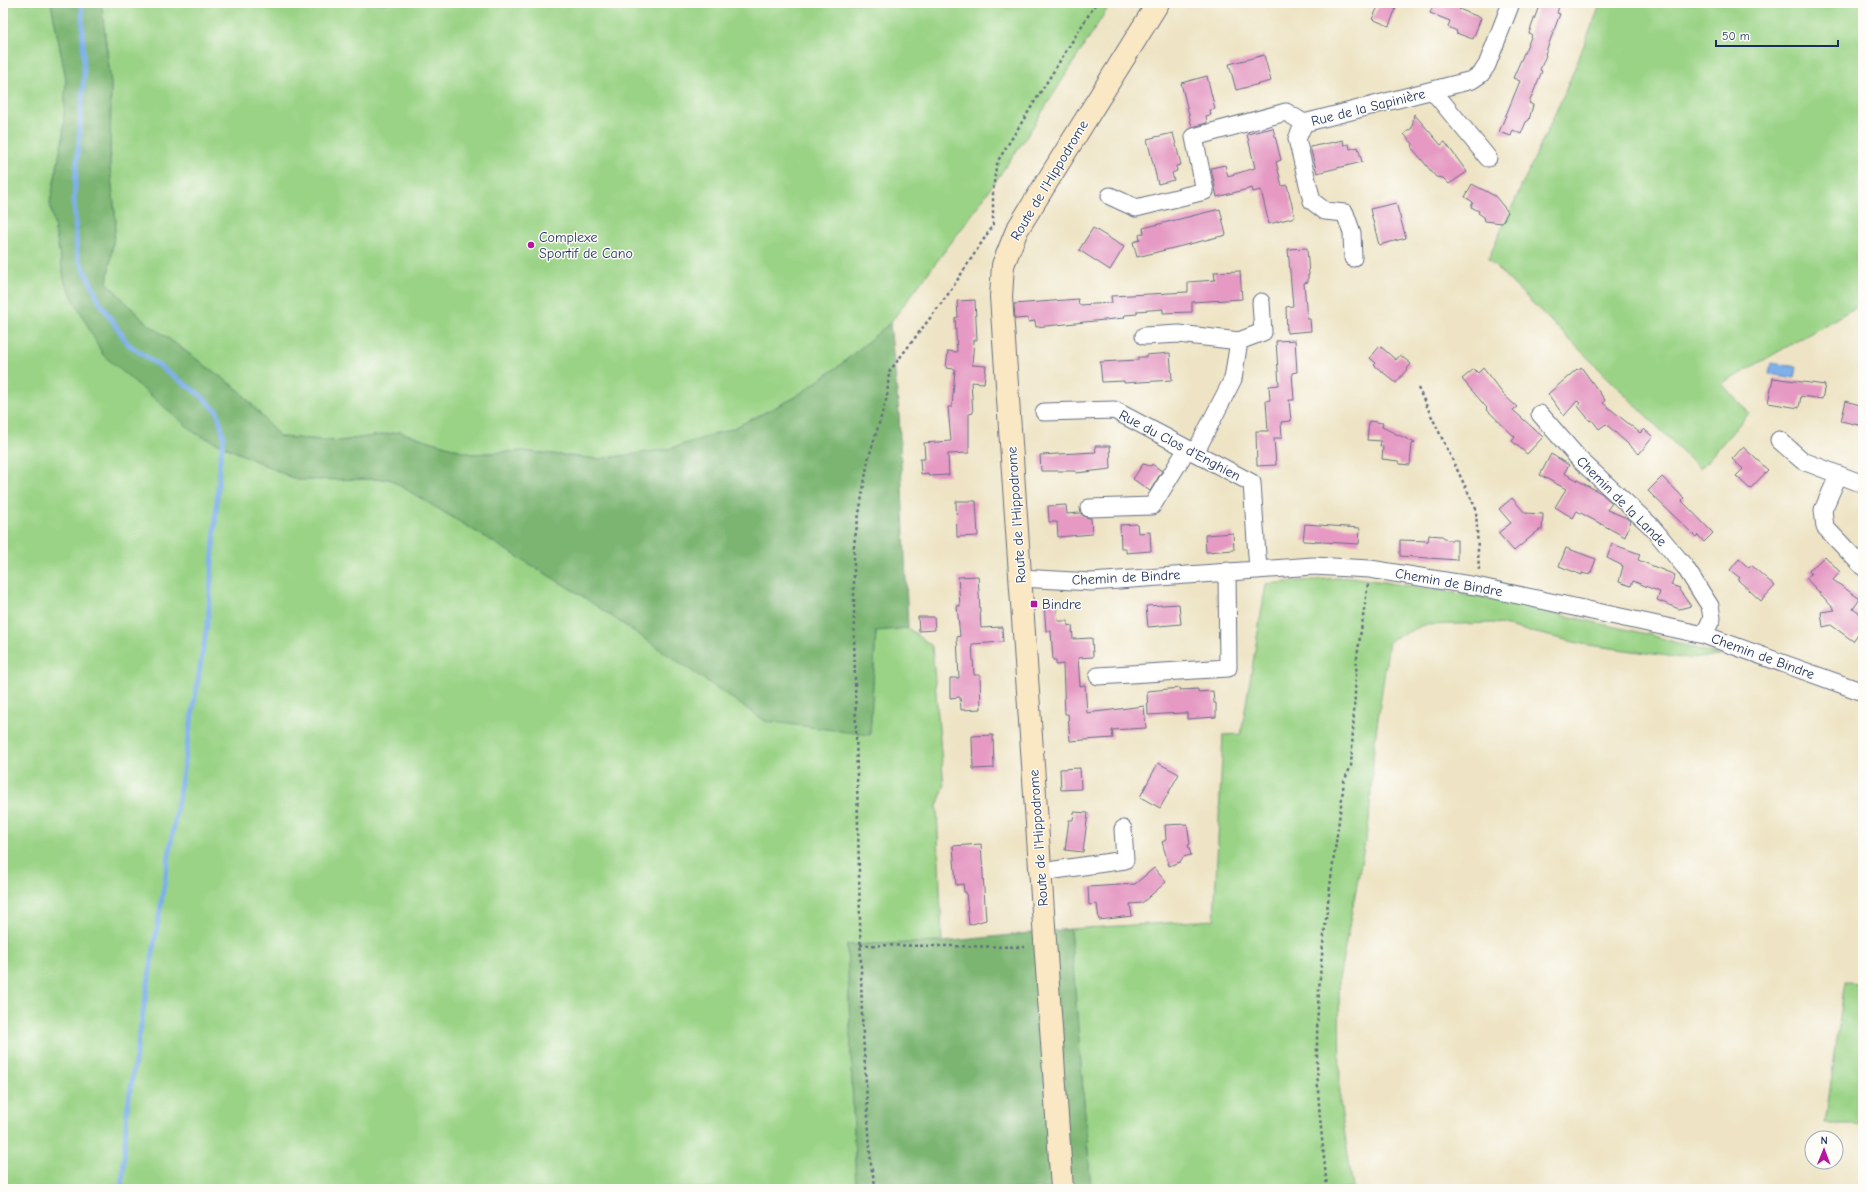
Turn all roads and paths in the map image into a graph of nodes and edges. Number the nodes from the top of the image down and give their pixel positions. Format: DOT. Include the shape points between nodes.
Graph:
graph roads {
  1 [pos="1096,3"];
  2 [pos="1158,3"];
  3 [pos="1511,3"];
  4 [pos="1433,91"];
  5 [pos="1304,123"];
  6 [pos="1488,158"];
  7 [pos="1110,196"];
  8 [pos="1353,258"];
  9 [pos="1261,302"];
  10 [pos="1144,336"];
  11 [pos="1239,341"];
  12 [pos="1418,388"];
  13 [pos="1044,412"];
  14 [pos="1540,414"];
  15 [pos="1779,440"];
  16 [pos="1191,451"];
  17 [pos="1838,476"];
  18 [pos="1863,484"];
  19 [pos="1089,508"];
  20 [pos="1863,567"];
  21 [pos="1370,569"];
  22 [pos="1258,570"];
  23 [pos="1227,572"];
  24 [pos="1021,578"];
  25 [pos="1476,586"];
  26 [pos="1704,635"];
  27 [pos="1098,676"];
  28 [pos="1863,692"];
  29 [pos="1123,829"];
  30 [pos="1041,872"];
  31 [pos="860,945"];
  32 [pos="1046,947"];
  33 [pos="876,1189"];
  34 [pos="1062,1189"];
  35 [pos="1326,1189"];
  1 -- 31 [label="path" via="999,159 996,167 993,225 949,293 887,378 887,397 868,460 854,544"];
  2 -- 24 [label="main road, Route de l'Hippodrome" via="1017,230 1003,265 1001,297"];
  3 -- 4 [label="street, Rue de la Sapinière" via="1487,65 1481,74 1472,80"];
  4 -- 5 [label="street, Rue de la Sapinière"];
  4 -- 6 [label="street, Rue de la Sapinière"];
  5 -- 7 [label="street, Rue de la Sapinière" via="1286,112 1194,136 1205,191 1136,208"];
  5 -- 8 [label="street, Rue de la Sapinière" via="1297,139 1312,201 1325,211 1345,213 1352,233"];
  9 -- 11 [label="street" via="1263,332"];
  10 -- 11 [label="street" via="1179,334"];
  11 -- 16 [label="street" via="1233,379"];
  12 -- 25 [label="path" via="1476,508 1480,567"];
  13 -- 16 [label="street, Rue du Clos d'Enghien" via="1114,410"];
  14 -- 26 [label="street, Chemin de la Lande" via="1580,460 1651,526 1685,567 1710,606 1712,618"];
  15 -- 17 [label="street" via="1803,461"];
  16 -- 19 [label="street" via="1152,506"];
  16 -- 22 [label="street, Rue du Clos d'Enghien" via="1252,483"];
  17 -- 18 [label="street"];
  17 -- 20 [label="street" via="1823,510 1825,527"];
  21 -- 22 [label="street, Chemin de Bindre" via="1313,566"];
  21 -- 25 [label="street, Chemin de Bindre"];
  21 -- 35 [label="path" via="1357,657 1351,766 1344,782 1322,956 1316,1056"];
  22 -- 23 [label="street, Chemin de Bindre"];
  23 -- 24 [label="street, Chemin de Bindre" via="1091,582"];
  23 -- 27 [label="street" via="1228,668"];
  24 -- 30 [label="main road, Route de l'Hippodrome"];
  25 -- 26 [label="street, Chemin de Bindre"];
  26 -- 28 [label="street, Chemin de Bindre"];
  29 -- 30 [label="street" via="1125,860"];
  30 -- 32 [label="main road, Route de l'Hippodrome"];
  31 -- 32 [label="path"];
  31 -- 33 [label="path" via="871,1166"];
  32 -- 34 [label="main road, Route de l'Hippodrome"];
}
